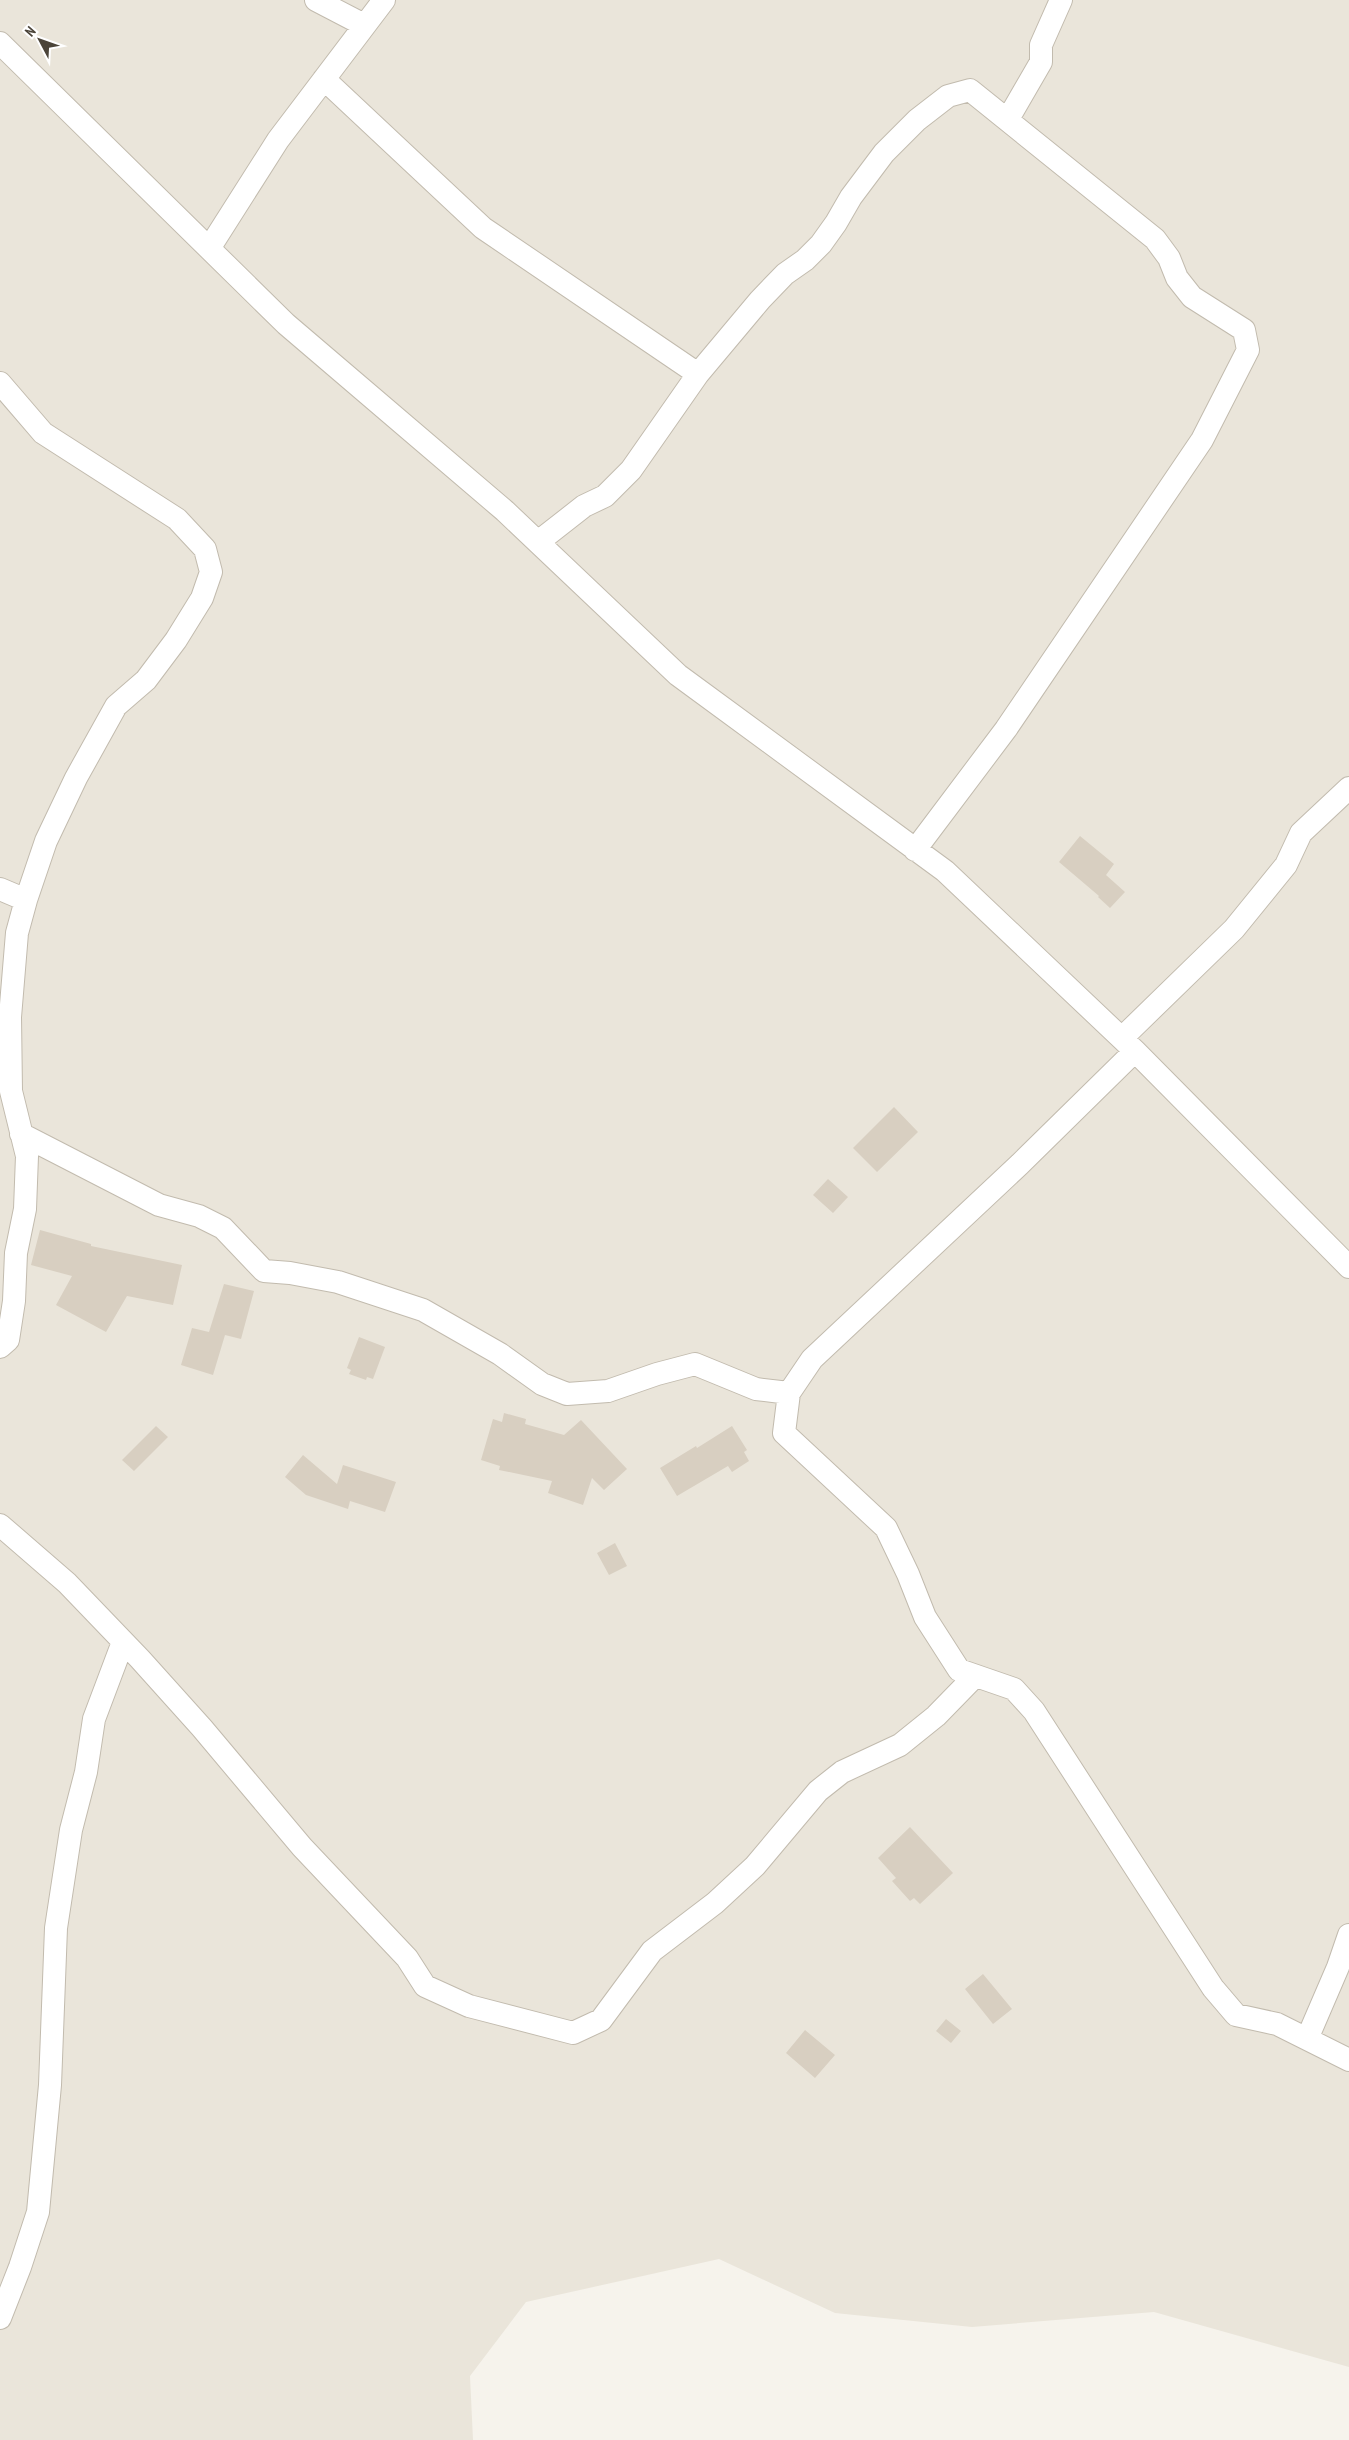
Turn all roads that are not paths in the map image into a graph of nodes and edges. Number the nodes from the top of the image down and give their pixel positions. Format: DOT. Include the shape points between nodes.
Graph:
graph roads {
  1 [pos="316,0"];
  2 [pos="384,0"];
  3 [pos="1061,0"];
  4 [pos="364,25"];
  5 [pos="0,43"];
  6 [pos="324,79"];
  7 [pos="1008,119"];
  8 [pos="210,247"];
  9 [pos="698,374"];
  10 [pos="0,382"];
  11 [pos="538,542"];
  12 [pos="1349,788"];
  13 [pos="915,850"];
  14 [pos="0,889"];
  15 [pos="26,900"];
  16 [pos="1128,1045"];
  17 [pos="21,1134"];
  18 [pos="1346,1259"];
  19 [pos="0,1347"];
  20 [pos="789,1393"];
  21 [pos="0,1525"];
  22 [pos="124,1642"];
  23 [pos="975,1676"];
  24 [pos="1349,1935"];
  25 [pos="1307,2039"];
  26 [pos="1349,2060"];
  27 [pos="0,2318"];
  1 -- 4 [label="street"];
  2 -- 4 [label="street"];
  3 -- 7 [label="street" via="1041,45 1041,62"];
  4 -- 6 [label="street"];
  5 -- 8 [label="street"];
  6 -- 8 [label="street" via="278,140"];
  6 -- 9 [label="street" via="484,228"];
  7 -- 9 [label="street" via="970,90 948,96 917,120 884,153 821,244 766,294"];
  7 -- 13 [label="street" via="1155,239 1169,258 1176,278 1192,297 1244,330 1248,350 1202,440 1124,558 1006,729"];
  8 -- 11 [label="street" via="286,324 506,511"];
  9 -- 11 [label="street" via="631,470 605,496 584,506"];
  10 -- 15 [label="street" via="42,433 177,519 205,549 210,572 202,598 176,640 146,680 116,706 50,832"];
  11 -- 13 [label="street" via="678,675"];
  12 -- 16 [label="street" via="1301,833 1286,865 1234,929"];
  13 -- 16 [label="street" via="945,872"];
  14 -- 15 [label="street"];
  15 -- 17 [label="street" via="18,933 10,1017 10,1092"];
  16 -- 18 [label="street"];
  16 -- 20 [label="street" via="1020,1164 812,1359"];
  17 -- 19 [label="street" via="27,1156 25,1209 16,1252 8,1340"];
  17 -- 20 [label="street" via="159,1205 199,1216 223,1228 264,1271 338,1282 423,1310 500,1354 542,1384 567,1394 608,1391 695,1364 756,1389"];
  20 -- 23 [label="street" via="784,1433 886,1528 925,1617 959,1670"];
  21 -- 22 [label="street" via="67,1583"];
  22 -- 23 [label="street" via="202,1728 302,1847 406,1958 425,1986 469,2006 573,2033 601,2020 652,1951 716,1903 755,1866 818,1791 842,1772 900,1745 936,1716"];
  22 -- 27 [label="street" via="94,1719 86,1772 71,1830 56,1928 50,2085 38,2212"];
  23 -- 25 [label="street" via="1014,1689 1034,1711 1213,1988 1236,2016 1277,2024"];
  24 -- 25 [label="street"];
  25 -- 26 [label="street"];
}
